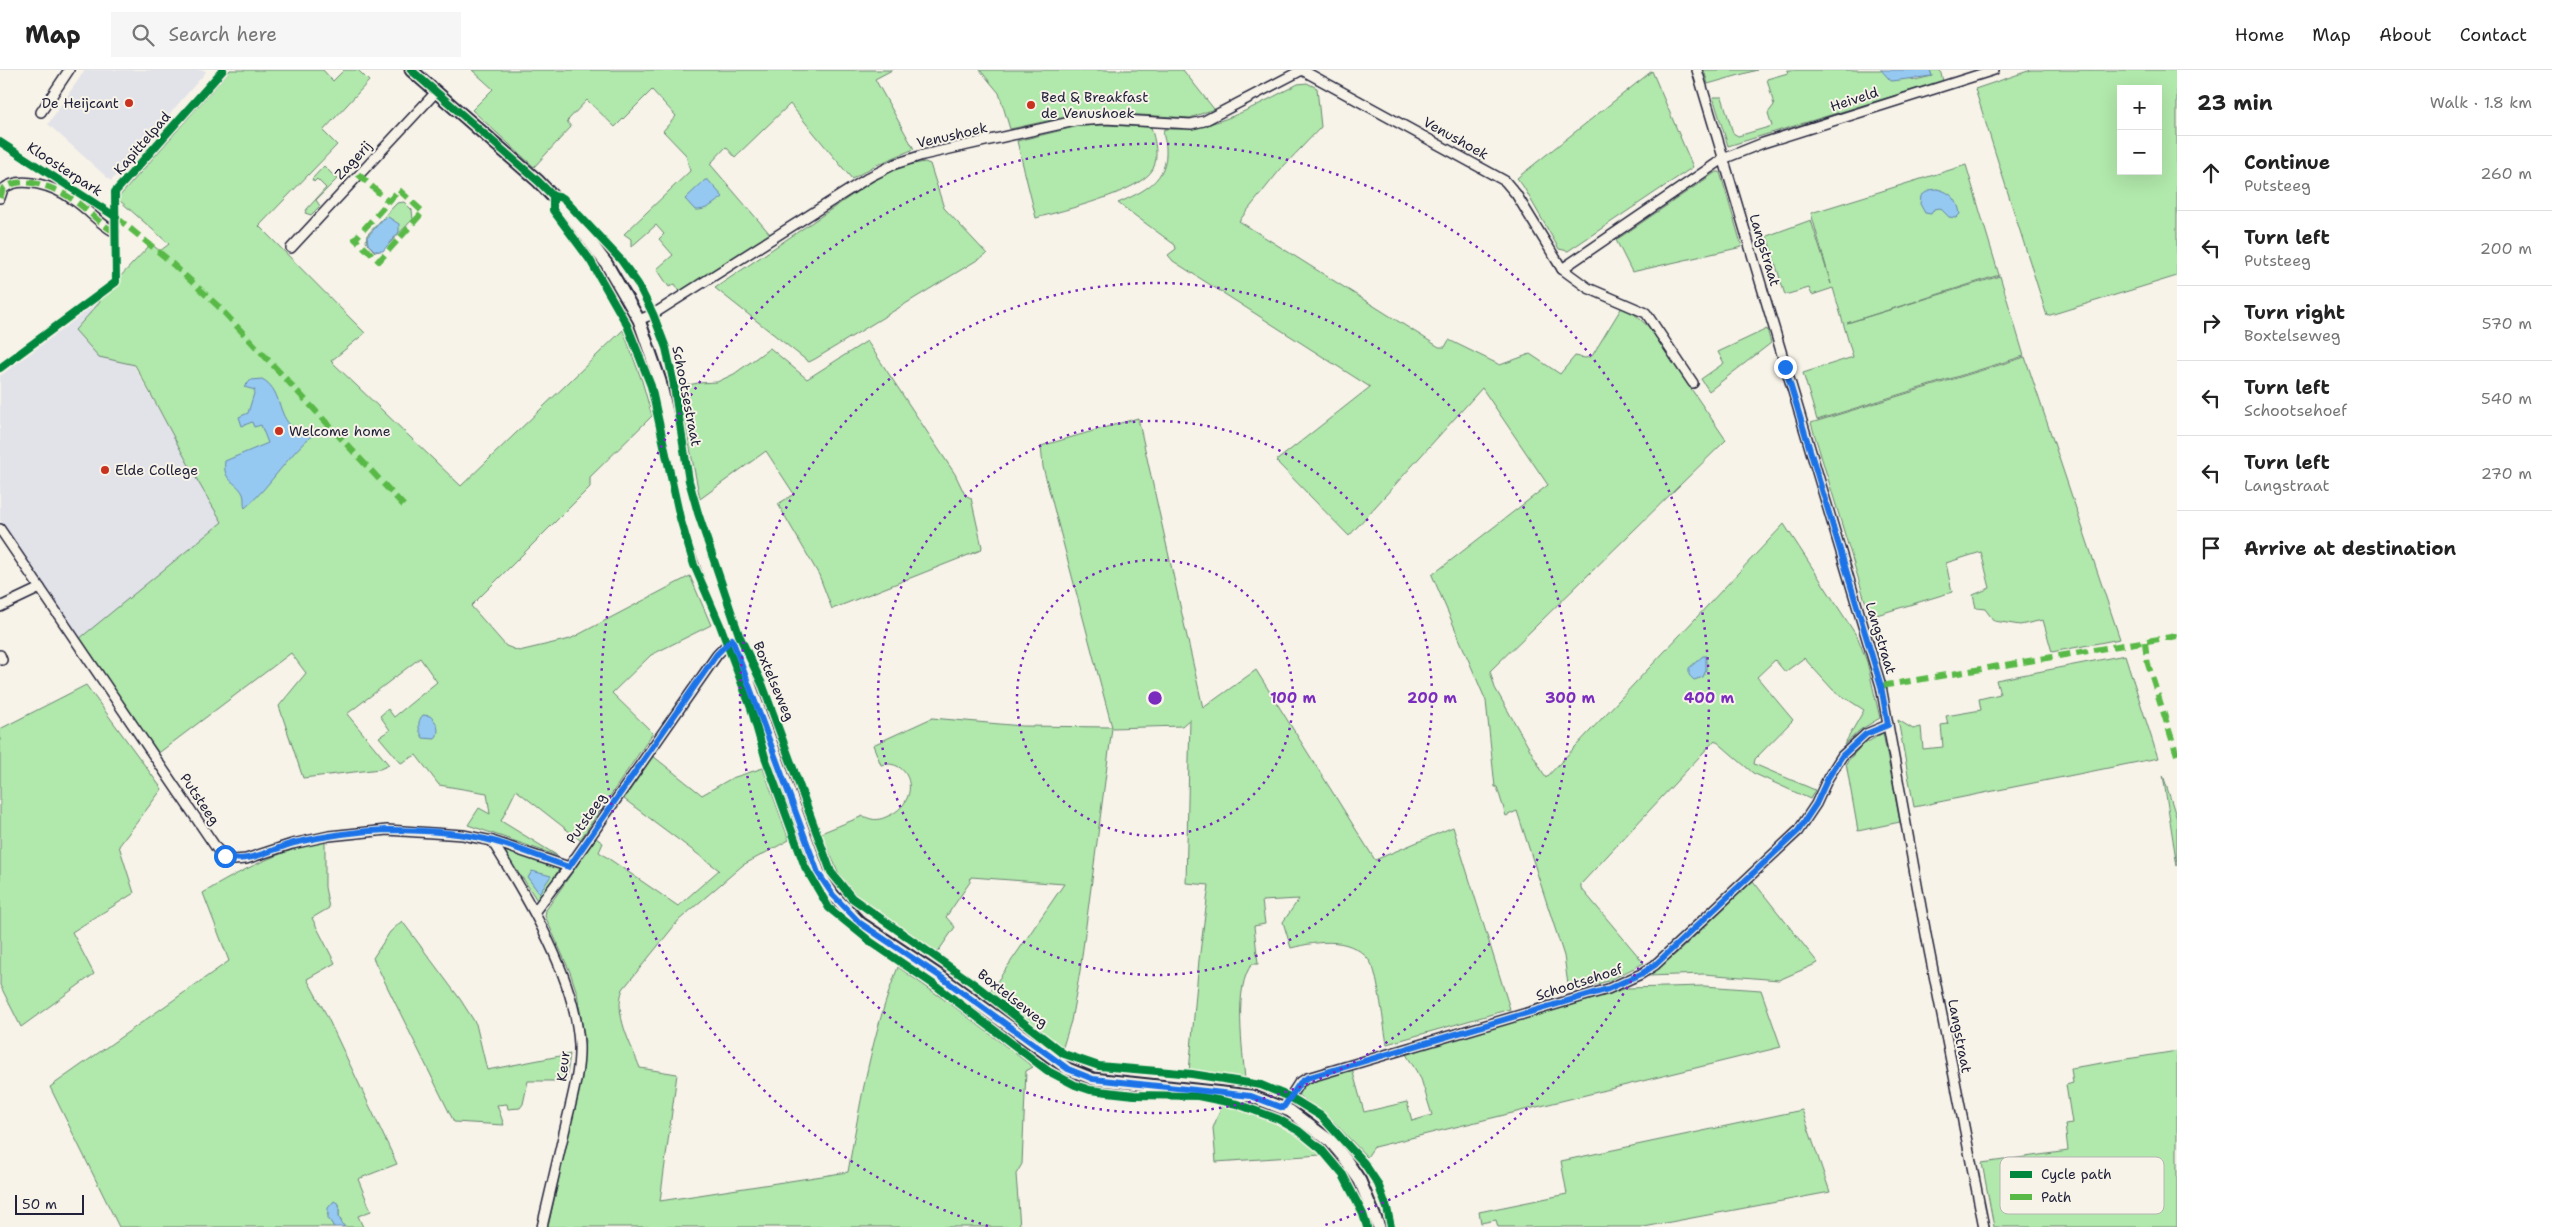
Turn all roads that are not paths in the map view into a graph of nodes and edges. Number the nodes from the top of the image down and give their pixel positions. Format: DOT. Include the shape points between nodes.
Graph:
graph roads {
  1 [pos="69,70"];
  2 [pos="411,70"];
  3 [pos="1302,70"];
  4 [pos="1697,70"];
  5 [pos="1994,70"];
  6 [pos="436,92"];
  7 [pos="41,112"];
  8 [pos="1723,159"];
  9 [pos="0,198"];
  10 [pos="115,232"];
  11 [pos="291,248"];
  12 [pos="1562,269"];
  13 [pos="639,320"];
  14 [pos="1693,383"];
  15 [pos="0,529"];
  16 [pos="40,588"];
  17 [pos="0,607"];
  18 [pos="732,639"];
  19 [pos="1888,725"];
  20 [pos="492,841"];
  21 [pos="569,867"];
  22 [pos="535,911"];
  23 [pos="1283,1108"];
  24 [pos="542,1227"];
  25 [pos="1379,1227"];
  26 [pos="1984,1227"];
  1 -- 7 [label="street"];
  2 -- 6 [label="main road, Schootsestraat"];
  3 -- 12 [label="street, Venushoek" via="1505,181"];
  3 -- 13 [label="street, Venushoek" via="1204,122 1075,121 895,164"];
  4 -- 8 [label="street, Langstraat"];
  5 -- 8 [label="street, Heiveld" via="1763,143"];
  6 -- 11 [label="street, Zagerij"];
  6 -- 13 [label="main road, Schootsestraat" via="538,181 573,218 606,263"];
  8 -- 12 [label="street"];
  8 -- 19 [label="street, Langstraat" via="1881,686"];
  9 -- 10 [label="street" via="3,190 16,182 51,188 71,198 102,226"];
  12 -- 14 [label="street, Venushoek" via="1588,288 1646,313"];
  13 -- 18 [label="main road, Schootsestraat" via="660,381 693,529"];
  15 -- 16 [label="street, Putsteeg"];
  16 -- 17 [label="street"];
  16 -- 20 [label="street, Putsteeg" via="217,849 225,856 234,860 246,859 329,836 387,830 463,835"];
  18 -- 21 [label="street, Putsteeg" via="717,654"];
  18 -- 23 [label="main road, Boxtelseweg" via="818,873 833,895 860,923 1068,1069 1093,1079 1251,1096"];
  19 -- 23 [label="street, Schootsehoef" via="1866,734 1842,756 1798,831 1655,965 1641,974 1608,989 1307,1078"];
  19 -- 26 [label="street, Langstraat"];
  20 -- 21 [label="street, Putsteeg"];
  20 -- 22 [label="street, Keur"];
  21 -- 22 [label="street"];
  22 -- 24 [label="street, Keur" via="559,967 579,1044 578,1075"];
  23 -- 25 [label="main road, Boxtelseweg" via="1330,1142 1346,1160 1360,1181"];
}
